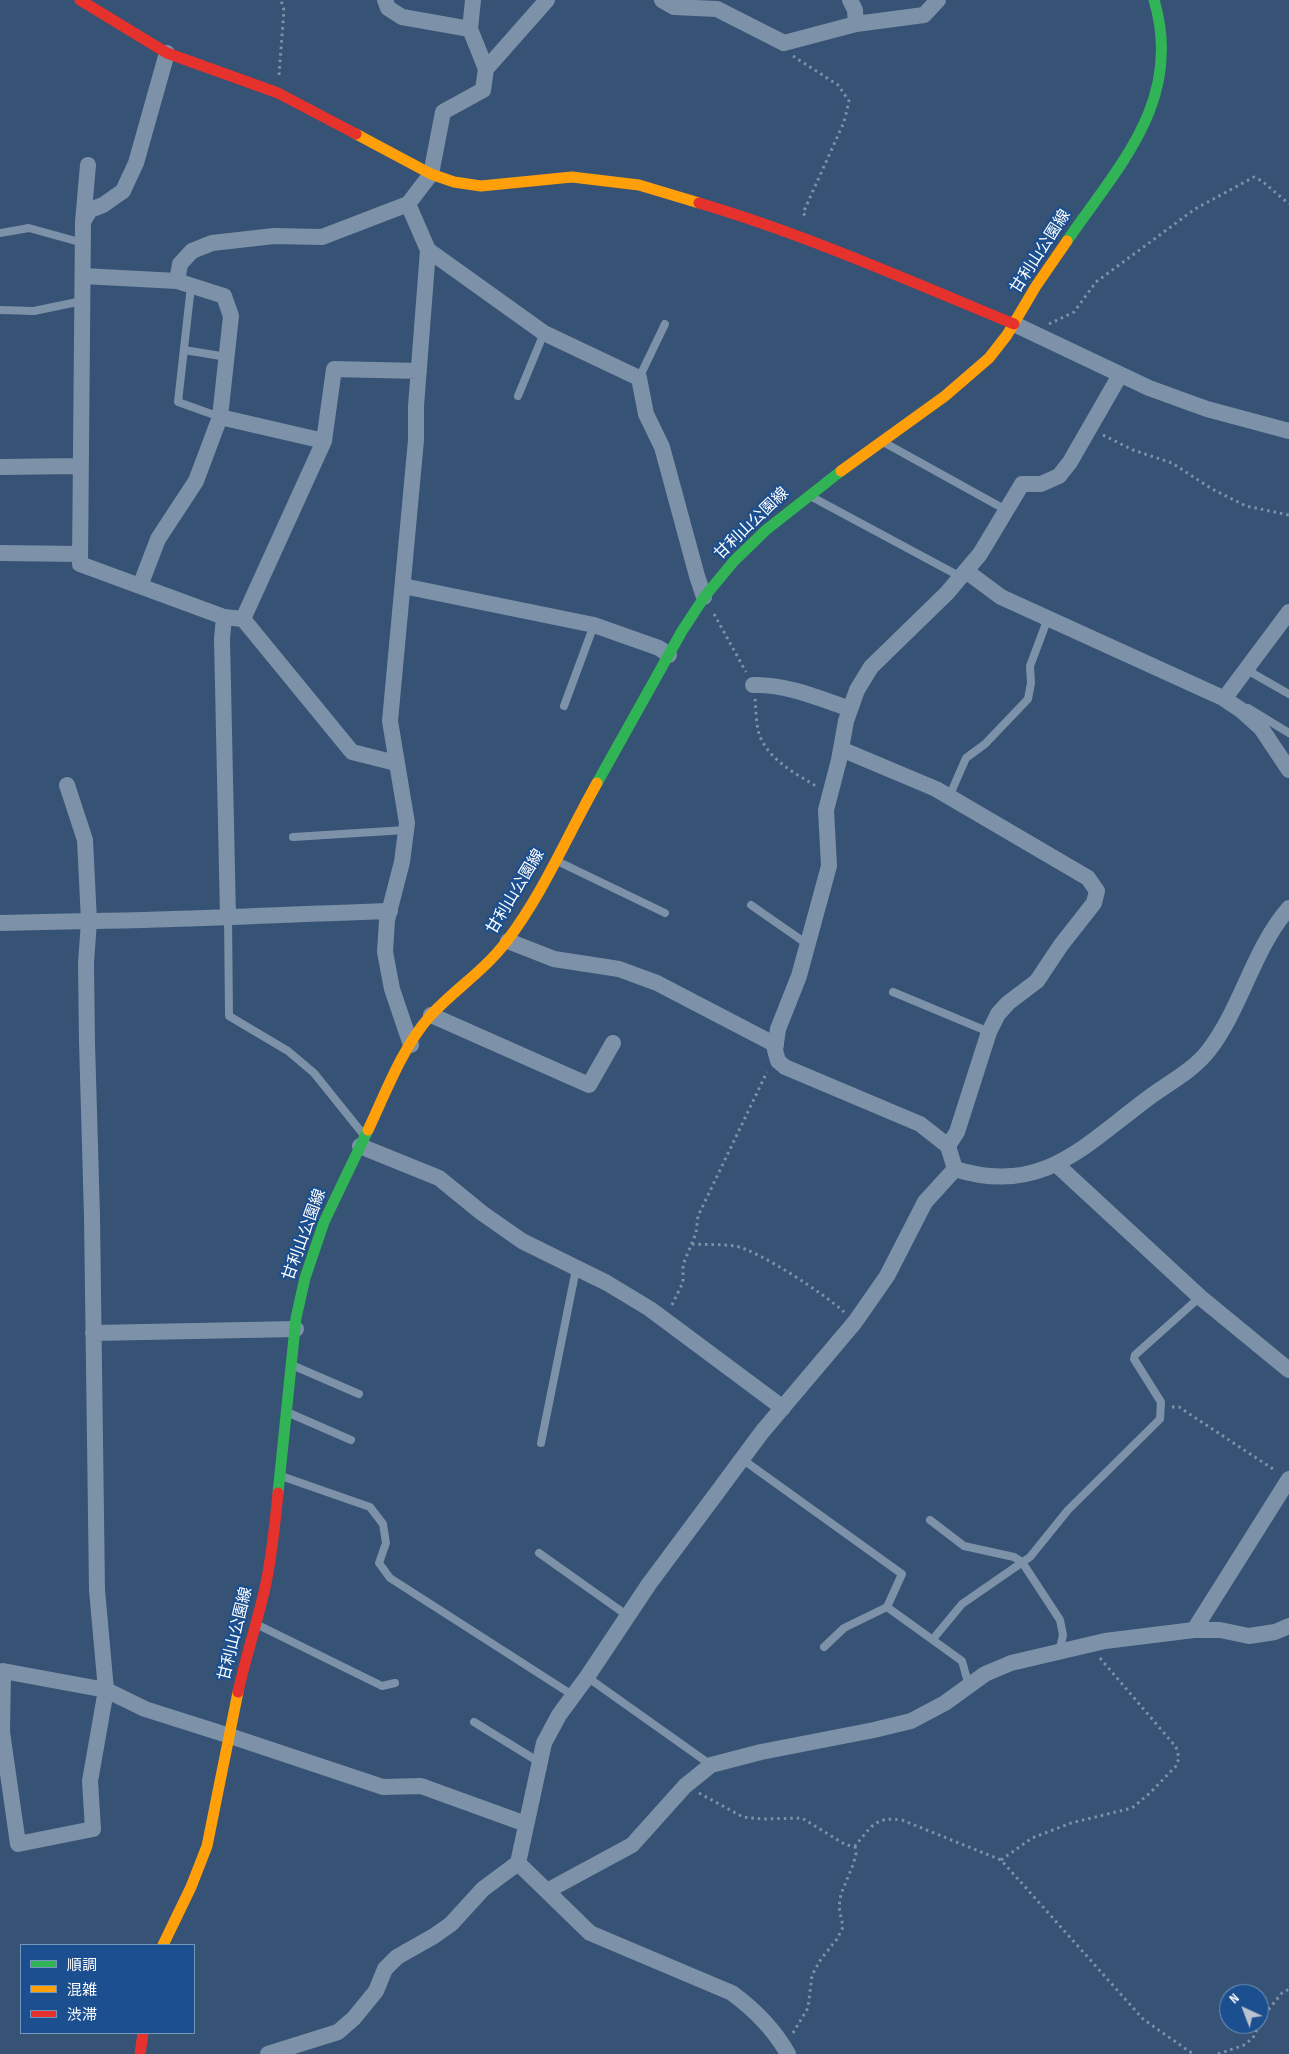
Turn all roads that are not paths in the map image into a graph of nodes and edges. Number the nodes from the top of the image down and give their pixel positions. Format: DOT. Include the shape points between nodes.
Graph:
graph roads {
  1 [pos="80,0"];
  2 [pos="385,0"];
  3 [pos="473,0"];
  4 [pos="547,0"];
  5 [pos="662,0"];
  6 [pos="850,0"];
  7 [pos="938,0"];
  8 [pos="1154,0"];
  9 [pos="97,5"];
  10 [pos="718,5"];
  11 [pos="856,24"];
  12 [pos="470,29"];
  13 [pos="168,53"];
  14 [pos="486,69"];
  15 [pos="88,165"];
  16 [pos="431,174"];
  17 [pos="408,204"];
  18 [pos="83,222"];
  19 [pos="0,233"];
  20 [pos="83,243"];
  21 [pos="428,250"];
  22 [pos="83,276"];
  23 [pos="184,284"];
  24 [pos="82,301"];
  25 [pos="0,310"];
  26 [pos="665,324"];
  27 [pos="1014,324"];
  28 [pos="544,333"];
  29 [pos="184,350"];
  30 [pos="226,357"];
  31 [pos="419,371"];
  32 [pos="1120,375"];
  33 [pos="639,378"];
  34 [pos="518,396"];
  35 [pos="220,417"];
  36 [pos="1289,431"];
  37 [pos="324,441"];
  38 [pos="883,442"];
  39 [pos="81,466"];
  40 [pos="0,467"];
  41 [pos="808,494"];
  42 [pos="1007,510"];
  43 [pos="0,553"];
  44 [pos="80,554"];
  45 [pos="963,574"];
  46 [pos="140,586"];
  47 [pos="403,586"];
  48 [pos="704,597"];
  49 [pos="1289,612"];
  50 [pos="224,616"];
  51 [pos="1048,618"];
  52 [pos="242,619"];
  53 [pos="594,625"];
  54 [pos="669,655"];
  55 [pos="1247,670"];
  56 [pos="753,685"];
  57 [pos="1289,694"];
  58 [pos="1225,696"];
  59 [pos="564,706"];
  60 [pos="850,709"];
  61 [pos="1289,733"];
  62 [pos="841,749"];
  63 [pos="396,764"];
  64 [pos="1289,770"];
  65 [pos="68,785"];
  66 [pos="949,797"];
  67 [pos="406,830"];
  68 [pos="293,837"];
  69 [pos="555,860"];
  70 [pos="751,905"];
  71 [pos="1289,908"];
  72 [pos="390,911"];
  73 [pos="666,913"];
  74 [pos="228,917"];
  75 [pos="89,921"];
  76 [pos="0,923"];
  77 [pos="508,941"];
  78 [pos="807,944"];
  79 [pos="893,992"];
  80 [pos="431,1015"];
  81 [pos="989,1032"];
  82 [pos="613,1044"];
  83 [pos="411,1045"];
  84 [pos="777,1053"];
  85 [pos="362,1141"];
  86 [pos="948,1146"];
  87 [pos="1056,1164"];
  88 [pos="955,1169"];
  89 [pos="576,1269"];
  90 [pos="1200,1297"];
  91 [pos="296,1329"];
  92 [pos="93,1333"];
  93 [pos="292,1365"];
  94 [pos="1289,1370"];
  95 [pos="359,1394"];
  96 [pos="783,1408"];
  97 [pos="286,1412"];
  98 [pos="351,1440"];
  99 [pos="542,1443"];
  100 [pos="742,1459"];
  101 [pos="279,1475"];
  102 [pos="1289,1479"];
  103 [pos="930,1520"];
  104 [pos="539,1553"];
  105 [pos="1022,1562"];
  106 [pos="887,1607"];
  107 [pos="628,1616"];
  108 [pos="255,1623"];
  109 [pos="1289,1626"];
  110 [pos="1194,1630"];
  111 [pos="933,1639"];
  112 [pos="824,1647"];
  113 [pos="1059,1652"];
  114 [pos="588,1677"];
  115 [pos="395,1683"];
  116 [pos="968,1686"];
  117 [pos="106,1690"];
  118 [pos="574,1696"];
  119 [pos="474,1722"];
  120 [pos="230,1736"];
  121 [pos="539,1762"];
  122 [pos="711,1764"];
  123 [pos="526,1824"];
  124 [pos="518,1863"];
  125 [pos="547,1891"];
  126 [pos="163,1944"];
  127 [pos="143,2034"];
  128 [pos="785,2050"];
  129 [pos="140,2054"];
  130 [pos="268,2054"];
  1 -- 9 [label="main road"];
  2 -- 12 [label="street" via="388,8 402,17"];
  3 -- 12 [label="street"];
  4 -- 14 [label="street"];
  5 -- 10 [label="street" via="674,7"];
  6 -- 11 [label="street" via="856,10"];
  7 -- 11 [label="street" via="924,15"];
  8 -- 27 [label="main road, 甘利山公園線" via="1162,64 1144,128"];
  9 -- 13 [label="main road"];
  10 -- 11 [label="street" via="784,43"];
  12 -- 14 [label="street"];
  13 -- 16 [label="main road" via="278,93"];
  13 -- 18 [label="street" via="136,163 126,184 116,196 90,210"];
  14 -- 16 [label="street" via="483,90 443,112"];
  15 -- 18 [label="street"];
  16 -- 17 [label="street"];
  16 -- 27 [label="main road" via="481,186 572,177 639,185 739,215 832,249"];
  17 -- 21 [label="street"];
  17 -- 23 [label="street" via="322,237 274,236 212,243 192,251 180,264"];
  18 -- 20 [label="street"];
  19 -- 20 [label="lane" via="29,228"];
  20 -- 22 [label="street"];
  21 -- 28 [label="street"];
  21 -- 31 [label="street"];
  22 -- 23 [label="street"];
  22 -- 24 [label="street"];
  23 -- 29 [label="lane"];
  23 -- 30 [label="street" via="224,296 231,316"];
  24 -- 25 [label="lane" via="34,311"];
  24 -- 39 [label="street"];
  26 -- 33 [label="lane"];
  27 -- 32 [label="street"];
  27 -- 38 [label="main road, 甘利山公園線" via="981,366"];
  28 -- 33 [label="street"];
  28 -- 34 [label="lane"];
  29 -- 30 [label="lane"];
  29 -- 35 [label="lane" via="178,402"];
  30 -- 35 [label="street"];
  31 -- 37 [label="street" via="334,369"];
  31 -- 47 [label="street"];
  32 -- 36 [label="street" via="1207,409"];
  32 -- 42 [label="street" via="1059,476 1041,484 1022,484"];
  33 -- 48 [label="street" via="646,414 662,447"];
  35 -- 37 [label="street"];
  35 -- 46 [label="street" via="196,481 158,539"];
  37 -- 52 [label="street"];
  38 -- 41 [label="main road, 甘利山公園線"];
  38 -- 42 [label="lane"];
  39 -- 40 [label="street"];
  39 -- 44 [label="street"];
  41 -- 45 [label="lane"];
  41 -- 48 [label="main road, 甘利山公園線" via="740,554"];
  42 -- 45 [label="street" via="980,554"];
  43 -- 44 [label="street"];
  44 -- 46 [label="street" via="80,564"];
  45 -- 51 [label="street" via="1001,597"];
  45 -- 60 [label="street" via="870,667"];
  46 -- 50 [label="street"];
  47 -- 53 [label="street"];
  47 -- 63 [label="street" via="390,721"];
  48 -- 54 [label="main road, 甘利山公園線"];
  49 -- 55 [label="street"];
  50 -- 52 [label="street"];
  50 -- 74 [label="street"];
  51 -- 58 [label="street"];
  51 -- 66 [label="lane" via="1030,666 1028,699 986,744 966,758"];
  52 -- 63 [label="street" via="352,752"];
  53 -- 54 [label="street" via="659,648"];
  53 -- 59 [label="lane"];
  54 -- 69 [label="main road, 甘利山公園線"];
  55 -- 57 [label="lane"];
  55 -- 58 [label="street"];
  56 -- 60 [label="street" via="769,685"];
  58 -- 61 [label="lane"];
  58 -- 64 [label="street" via="1261,728"];
  60 -- 62 [label="street"];
  62 -- 66 [label="street"];
  62 -- 78 [label="street" via="826,810 829,866"];
  63 -- 67 [label="street" via="408,823"];
  65 -- 75 [label="street" via="85,840"];
  66 -- 81 [label="street" via="1088,878 1097,891 1094,903 1037,982 1008,1003"];
  67 -- 68 [label="lane"];
  67 -- 72 [label="street"];
  69 -- 73 [label="lane"];
  69 -- 77 [label="main road, 甘利山公園線"];
  70 -- 78 [label="lane"];
  71 -- 87 [label="street" via="1264,945 1226,1025 1191,1070 1171,1081 1069,1158"];
  72 -- 74 [label="street"];
  72 -- 83 [label="street" via="385,952 392,989"];
  74 -- 75 [label="street"];
  74 -- 85 [label="lane" via="229,1016 288,1051 314,1073"];
  75 -- 76 [label="street"];
  75 -- 92 [label="street" via="86,963"];
  77 -- 80 [label="main road, 甘利山公園線"];
  77 -- 84 [label="street" via="554,959 619,969 657,983"];
  78 -- 84 [label="street" via="799,976 778,1029"];
  79 -- 81 [label="lane"];
  80 -- 82 [label="street" via="589,1085"];
  80 -- 83 [label="main road, 甘利山公園線"];
  81 -- 86 [label="street" via="956,1132"];
  83 -- 85 [label="main road, 甘利山公園線"];
  84 -- 86 [label="street" via="785,1067 920,1124"];
  85 -- 89 [label="street" via="438,1178 522,1241"];
  85 -- 91 [label="main road, 甘利山公園線" via="312,1255"];
  86 -- 88 [label="street"];
  87 -- 88 [label="street" via="1015,1178 975,1176"];
  87 -- 90 [label="street"];
  88 -- 96 [label="street" via="925,1202 887,1276 855,1322"];
  89 -- 96 [label="street" via="665,1319"];
  89 -- 99 [label="lane"];
  90 -- 94 [label="street"];
  90 -- 105 [label="lane" via="1135,1355 1134,1359 1161,1402 1160,1419 1068,1510 1030,1557"];
  91 -- 92 [label="street"];
  91 -- 93 [label="main road, 甘利山公園線"];
  92 -- 117 [label="street" via="97,1590"];
  93 -- 95 [label="lane"];
  93 -- 97 [label="main road, 甘利山公園線"];
  96 -- 100 [label="street"];
  97 -- 98 [label="lane"];
  97 -- 101 [label="main road, 甘利山公園線"];
  100 -- 106 [label="lane" via="902,1574"];
  100 -- 107 [label="street"];
  101 -- 108 [label="main road, 甘利山公園線" via="272,1549"];
  101 -- 118 [label="lane" via="370,1507 383,1524 386,1543 379,1563 390,1578"];
  102 -- 110 [label="street"];
  103 -- 105 [label="lane" via="964,1546 1014,1557"];
  104 -- 107 [label="lane"];
  105 -- 111 [label="lane" via="962,1604"];
  105 -- 113 [label="lane" via="1060,1620 1063,1635"];
  106 -- 111 [label="lane"];
  106 -- 112 [label="lane" via="844,1628"];
  107 -- 114 [label="street"];
  108 -- 115 [label="lane" via="382,1686"];
  108 -- 120 [label="main road, 甘利山公園線"];
  109 -- 110 [label="street" via="1249,1636 1220,1630"];
  110 -- 113 [label="street" via="1092,1644"];
  111 -- 116 [label="lane" via="962,1661"];
  113 -- 116 [label="street" via="1011,1664 985,1674"];
  114 -- 118 [label="street"];
  114 -- 122 [label="lane"];
  116 -- 122 [label="street" via="946,1703 911,1721"];
  117 -- 117 [label="street" via="3,1671 2,1732 18,1844 93,1829 90,1781"];
  117 -- 120 [label="street" via="145,1709"];
  118 -- 121 [label="street" via="544,1743"];
  119 -- 121 [label="lane"];
  120 -- 123 [label="street" via="383,1787 421,1786"];
  120 -- 126 [label="main road, 甘利山公園線" via="206,1846 191,1887"];
  121 -- 123 [label="street"];
  122 -- 125 [label="street" via="685,1786 632,1845"];
  123 -- 124 [label="street"];
  124 -- 125 [label="street"];
  124 -- 130 [label="street" via="483,1889 451,1924 397,1956 385,1969 376,1991 338,2032"];
  125 -- 128 [label="street" via="590,1933 732,1993 769,2026"];
  127 -- 129 [label="main road"];
}
